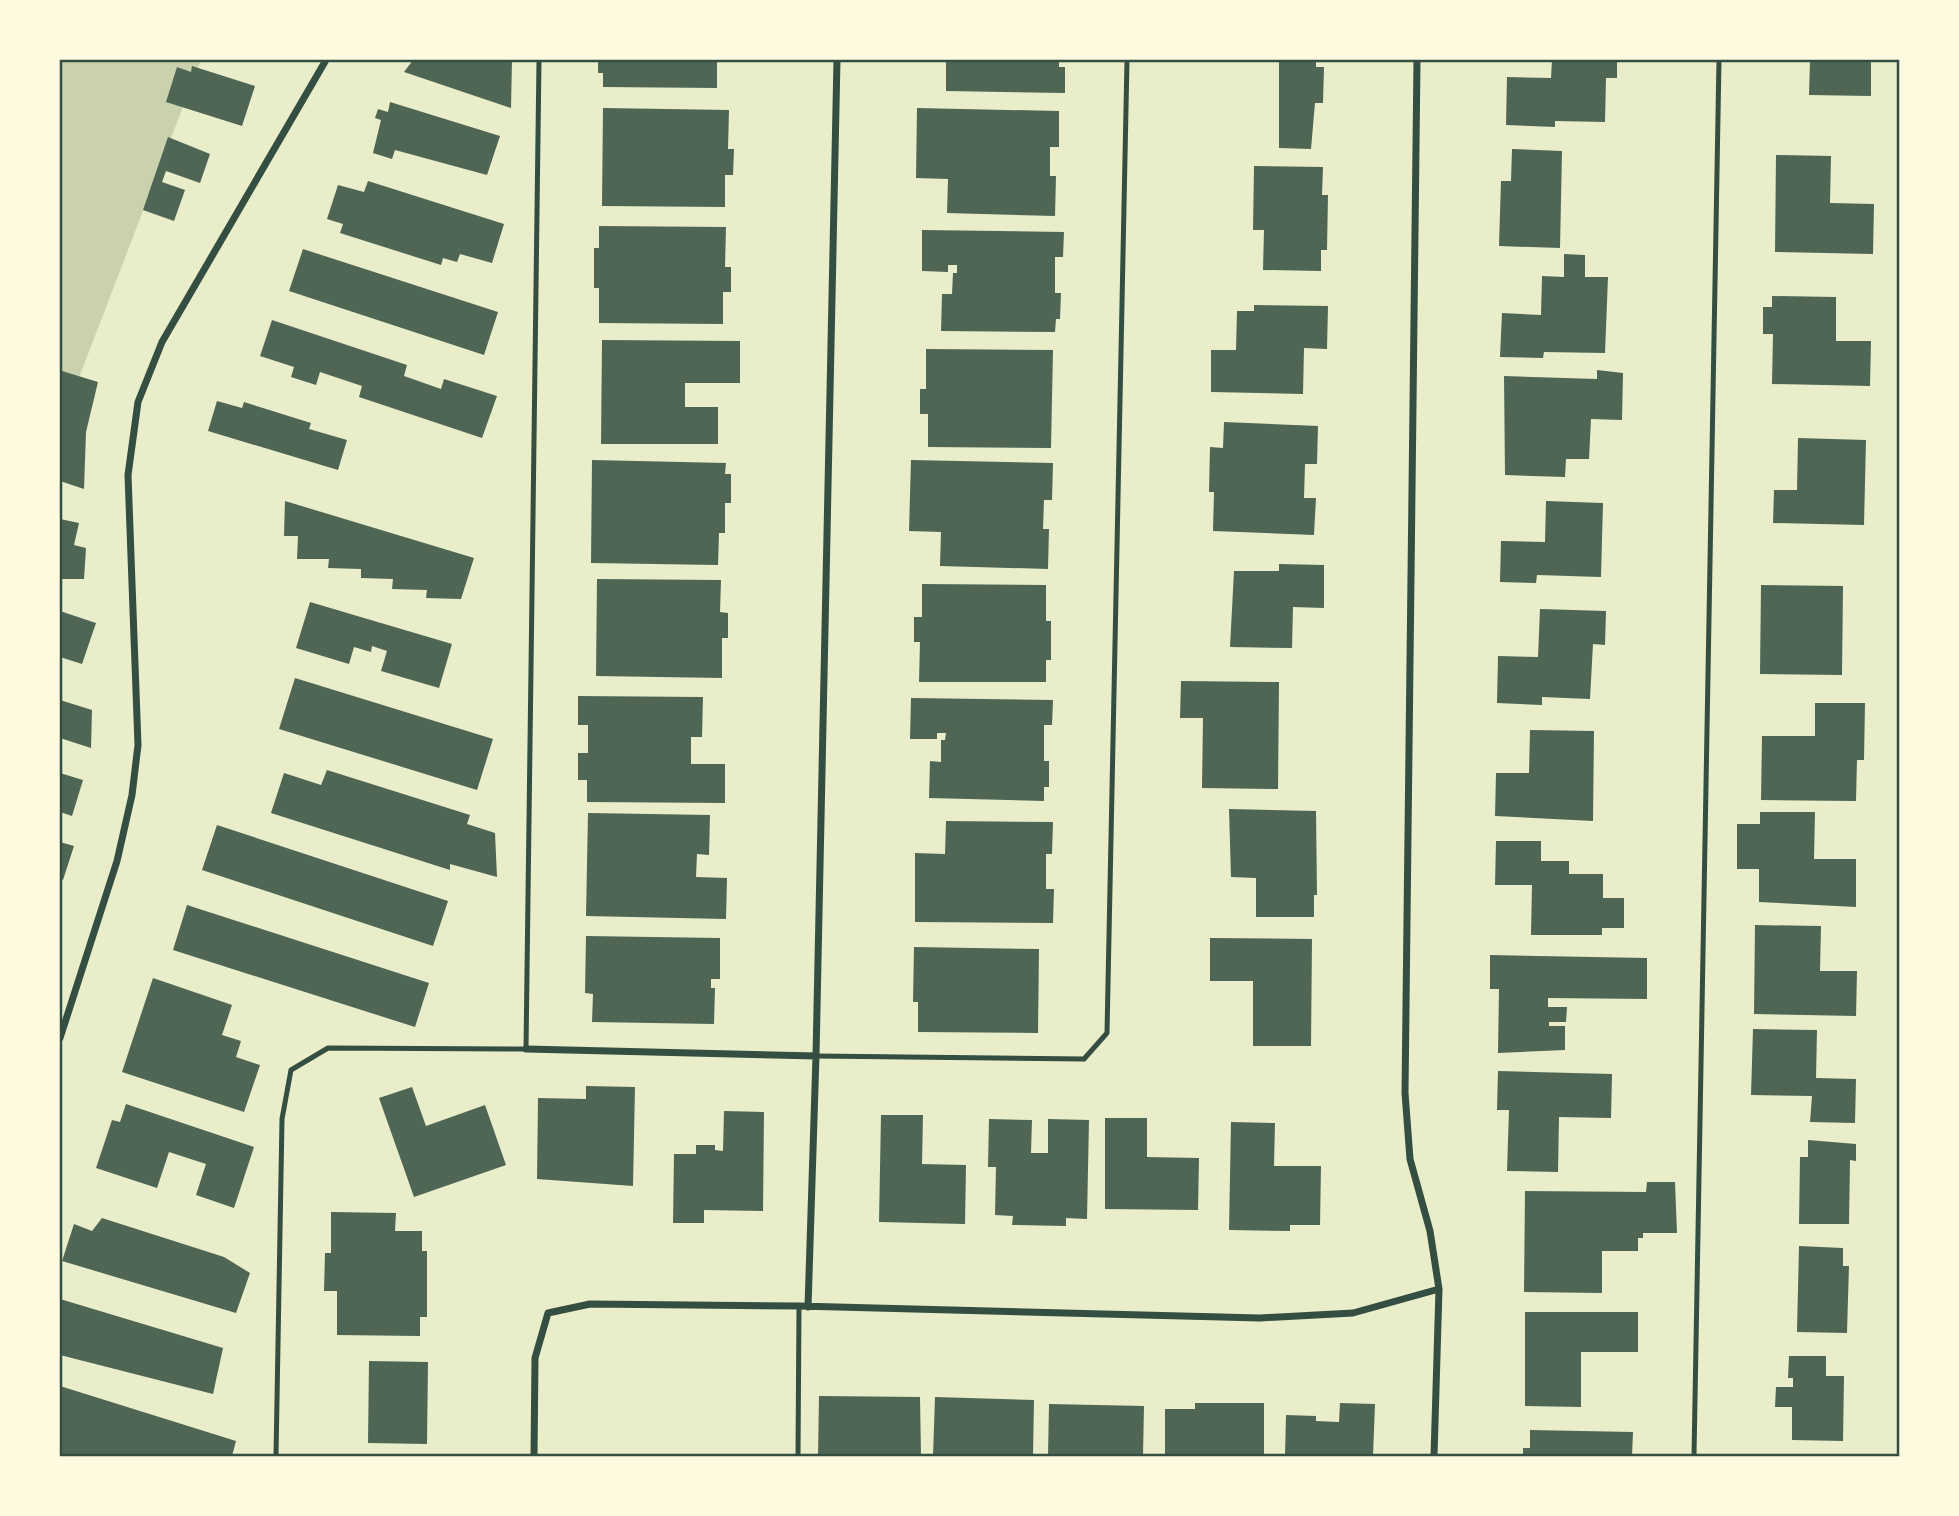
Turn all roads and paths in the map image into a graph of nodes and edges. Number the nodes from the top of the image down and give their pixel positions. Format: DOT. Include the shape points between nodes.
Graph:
graph roads {
  1 [pos="326,60"];
  2 [pos="538,60"];
  3 [pos="837,60"];
  4 [pos="1127,60"];
  5 [pos="1417,60"];
  6 [pos="1719,60"];
  7 [pos="60,1038"];
  8 [pos="526,1049"];
  9 [pos="816,1056"];
  10 [pos="1439,1289"];
  11 [pos="799,1306"];
  12 [pos="808,1307"];
  13 [pos="276,1457"];
  14 [pos="534,1457"];
  15 [pos="799,1457"];
  16 [pos="1434,1457"];
  17 [pos="1694,1457"];
  1 -- 7 [label="street" via="162,342 138,402 128,475 138,745 132,795 117,861"];
  2 -- 8 [label="lane"];
  3 -- 9 [label="street"];
  4 -- 9 [label="lane" via="1107,1033 1084,1059"];
  5 -- 10 [label="street" via="1405,1093 1410,1159 1430,1231"];
  6 -- 17 [label="lane"];
  8 -- 9 [label="street"];
  8 -- 13 [label="lane" via="328,1048 291,1070 282,1119"];
  9 -- 12 [label="street"];
  10 -- 12 [label="street" via="1353,1313 1260,1318"];
  10 -- 16 [label="street"];
  11 -- 12 [label="street"];
  11 -- 14 [label="street" via="590,1304 548,1313 535,1358"];
  11 -- 15 [label="lane"];
}
